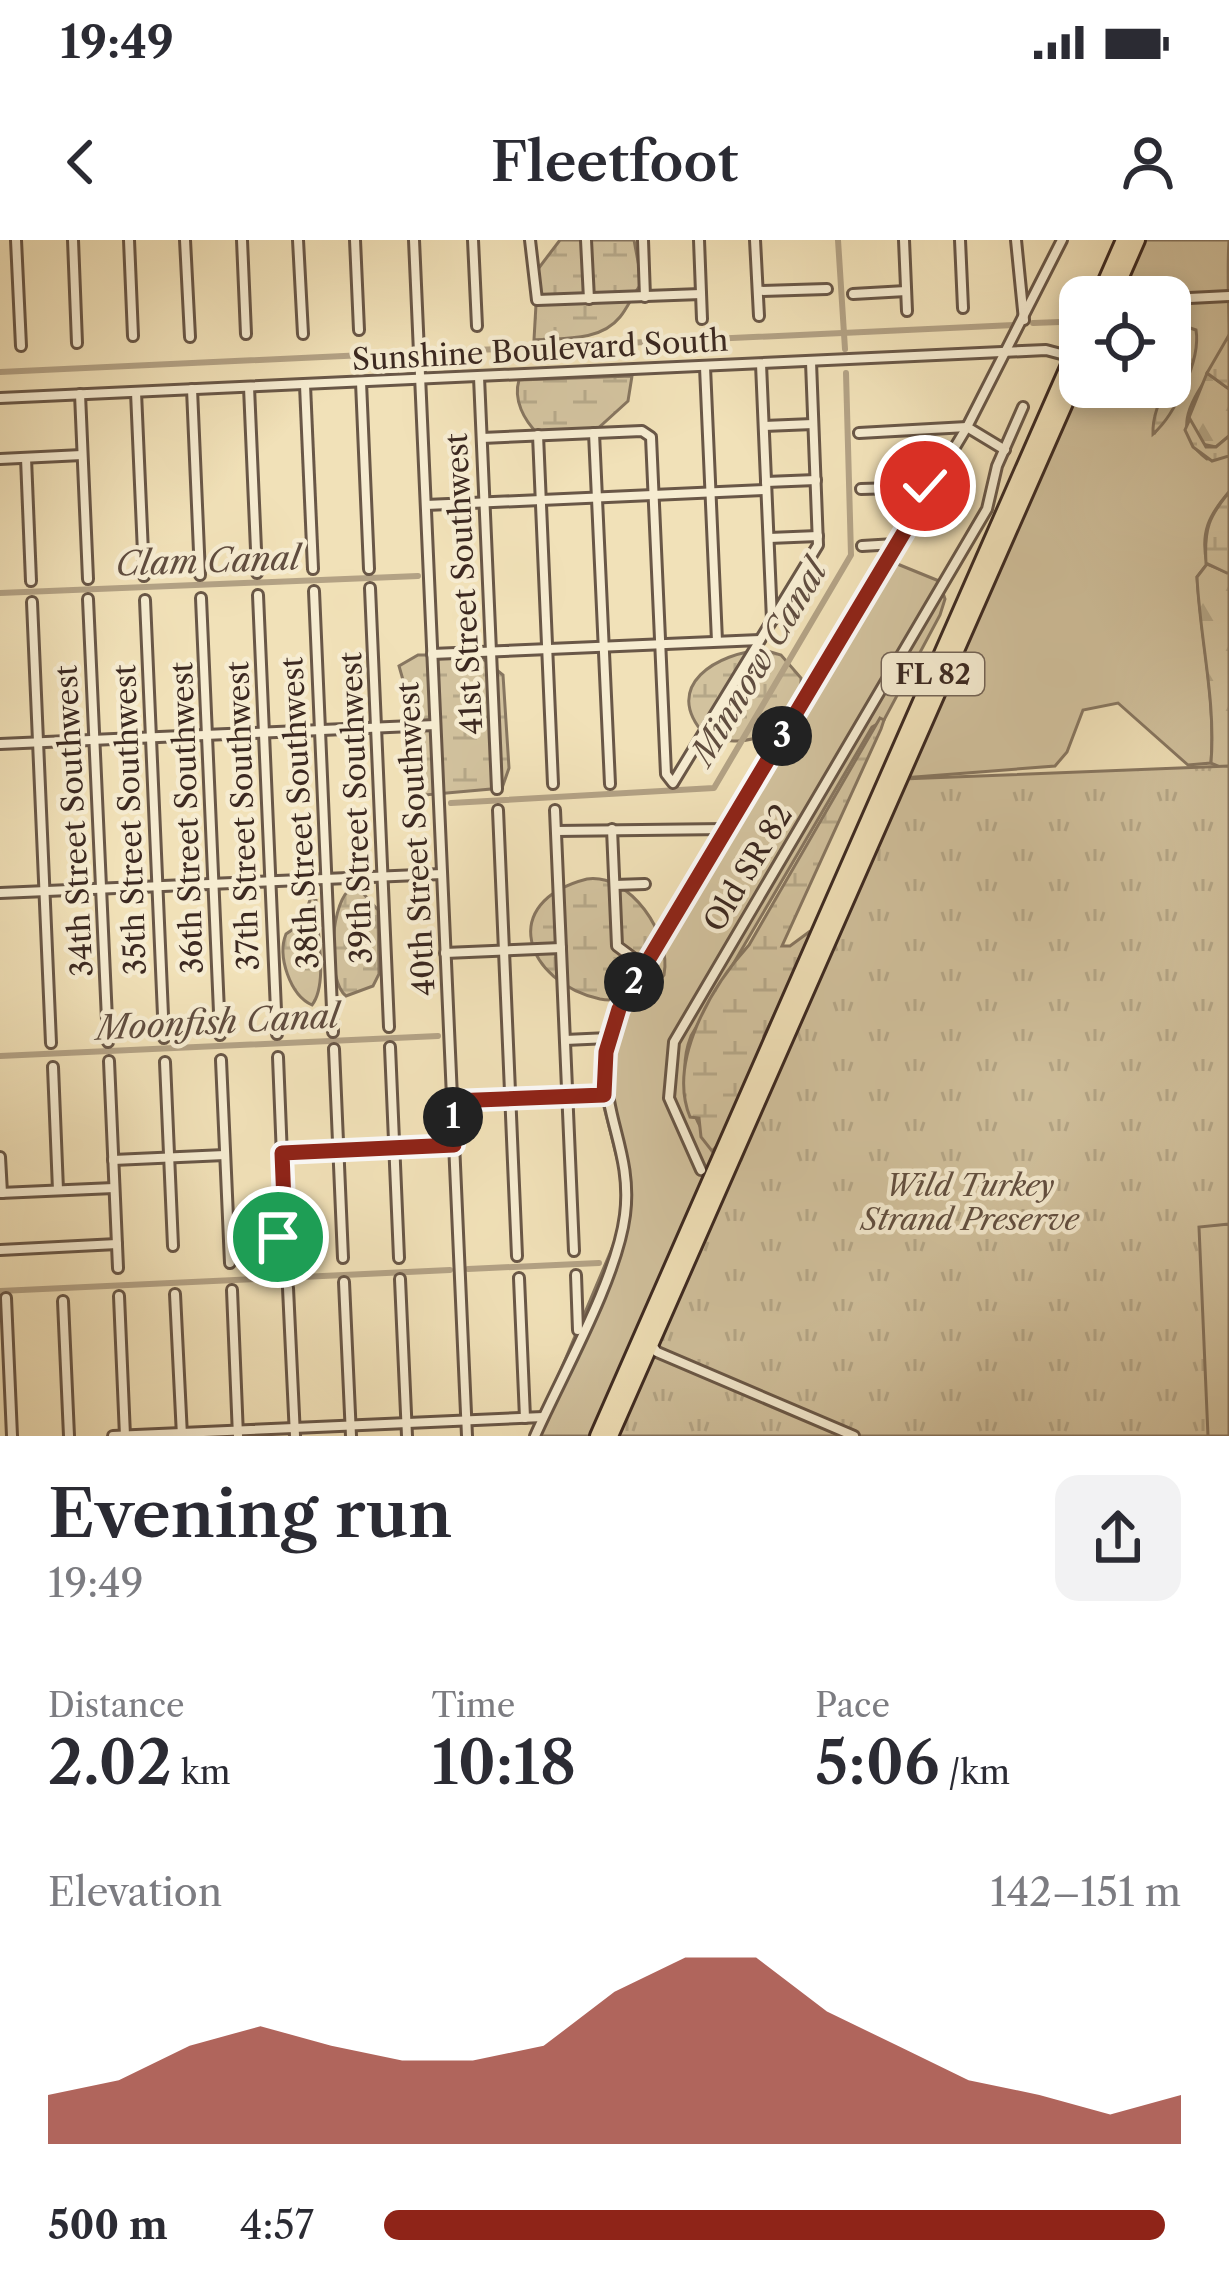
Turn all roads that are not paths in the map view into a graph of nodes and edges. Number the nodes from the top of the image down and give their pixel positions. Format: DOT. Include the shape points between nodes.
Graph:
graph roads {
  1 [pos="16,240"];
  2 [pos="73,240"];
  3 [pos="129,240"];
  4 [pos="185,240"];
  5 [pos="242,240"];
  6 [pos="298,240"];
  7 [pos="355,240"];
  8 [pos="414,240"];
  9 [pos="473,240"];
  10 [pos="530,240"];
  11 [pos="586,240"];
  12 [pos="643,240"];
  13 [pos="699,240"];
  14 [pos="755,240"];
  15 [pos="904,240"];
  16 [pos="960,240"];
  17 [pos="1016,240"];
  18 [pos="1062,240"];
  19 [pos="1124,240"];
  20 [pos="1137,240"];
  21 [pos="1108,276"];
  22 [pos="1121,276"];
  23 [pos="827,289"];
  24 [pos="906,291"];
  25 [pos="758,292"];
  26 [pos="701,294"];
  27 [pos="853,294"];
  28 [pos="1229,296"];
  29 [pos="645,297"];
  30 [pos="1191,298"];
  31 [pos="589,299"];
  32 [pos="963,308"];
  33 [pos="907,311"];
  34 [pos="759,316"];
  35 [pos="702,319"];
  36 [pos="1024,322"];
  37 [pos="477,326"];
  38 [pos="359,330"];
  39 [pos="246,334"];
  40 [pos="302,334"];
  41 [pos="134,336"];
  42 [pos="190,337"];
  43 [pos="77,343"];
  44 [pos="21,346"];
  45 [pos="1008,352"];
  46 [pos="1059,354"];
  47 [pos="811,362"];
  48 [pos="761,364"];
  49 [pos="705,367"];
  50 [pos="479,376"];
  51 [pos="420,379"];
  52 [pos="361,382"];
  53 [pos="305,384"];
  54 [pos="249,387"];
  55 [pos="192,389"];
  56 [pos="136,392"];
  57 [pos="80,394"];
  58 [pos="0,398"];
  59 [pos="1059,400"];
  60 [pos="1059,405"];
  61 [pos="1023,406"];
  62 [pos="813,424"];
  63 [pos="764,426"];
  64 [pos="967,427"];
  65 [pos="594,433"];
  66 [pos="859,433"];
  67 [pos="538,435"];
  68 [pos="482,438"];
  69 [pos="1004,449"];
  70 [pos="82,455"];
  71 [pos="26,458"];
  72 [pos="0,459"];
  73 [pos="816,480"];
  74 [pos="766,486"];
  75 [pos="931,487"];
  76 [pos="861,489"];
  77 [pos="710,493"];
  78 [pos="654,495"];
  79 [pos="597,498"];
  80 [pos="541,500"];
  81 [pos="484,502"];
  82 [pos="426,505"];
  83 [pos="818,536"];
  84 [pos="769,538"];
  85 [pos="897,544"];
  86 [pos="862,545"];
  87 [pos="956,562"];
  88 [pos="369,568"];
  89 [pos="313,569"];
  90 [pos="256,573"];
  91 [pos="984,574"];
  92 [pos="200,575"];
  93 [pos="144,577"];
  94 [pos="88,579"];
  95 [pos="31,581"];
  96 [pos="370,588"];
  97 [pos="314,592"];
  98 [pos="258,595"];
  99 [pos="201,598"];
  100 [pos="88,599"];
  101 [pos="145,600"];
  102 [pos="32,602"];
  103 [pos="772,622"];
  104 [pos="762,640"];
  105 [pos="717,641"];
  106 [pos="660,644"];
  107 [pos="604,646"];
  108 [pos="547,649"];
  109 [pos="491,651"];
  110 [pos="432,654"];
  111 [pos="436,725"];
  112 [pos="376,728"];
  113 [pos="320,730"];
  114 [pos="264,733"];
  115 [pos="207,735"];
  116 [pos="151,738"];
  117 [pos="94,740"];
  118 [pos="38,743"];
  119 [pos="0,744"];
  120 [pos="554,784"];
  121 [pos="610,784"];
  122 [pos="497,789"];
  123 [pos="498,810"];
  124 [pos="555,810"];
  125 [pos="612,829"];
  126 [pos="726,829"];
  127 [pos="556,832"];
  128 [pos="442,874"];
  129 [pos="383,877"];
  130 [pos="327,880"];
  131 [pos="270,882"];
  132 [pos="214,884"];
  133 [pos="645,884"];
  134 [pos="615,885"];
  135 [pos="157,886"];
  136 [pos="101,889"];
  137 [pos="45,892"];
  138 [pos="0,893"];
  139 [pos="561,948"];
  140 [pos="504,950"];
  141 [pos="446,953"];
  142 [pos="644,966"];
  143 [pos="389,1027"];
  144 [pos="333,1032"];
  145 [pos="277,1034"];
  146 [pos="220,1035"];
  147 [pos="164,1038"];
  148 [pos="609,1038"];
  149 [pos="565,1040"];
  150 [pos="108,1042"];
  151 [pos="52,1043"];
  152 [pos="390,1047"];
  153 [pos="334,1049"];
  154 [pos="278,1057"];
  155 [pos="221,1060"];
  156 [pos="109,1061"];
  157 [pos="165,1062"];
  158 [pos="52,1067"];
  159 [pos="604,1095"];
  160 [pos="567,1096"];
  161 [pos="511,1099"];
  162 [pos="452,1101"];
  163 [pos="454,1145"];
  164 [pos="394,1148"];
  165 [pos="338,1150"];
  166 [pos="282,1153"];
  167 [pos="226,1155"];
  168 [pos="0,1156"];
  169 [pos="170,1157"];
  170 [pos="113,1160"];
  171 [pos="712,1175"];
  172 [pos="114,1188"];
  173 [pos="58,1190"];
  174 [pos="1,1193"];
  175 [pos="229,1239"];
  176 [pos="117,1244"];
  177 [pos="173,1246"];
  178 [pos="0,1250"];
  179 [pos="574,1251"];
  180 [pos="518,1256"];
  181 [pos="676,1257"];
  182 [pos="343,1258"];
  183 [pos="399,1258"];
  184 [pos="230,1262"];
  185 [pos="118,1268"];
  186 [pos="576,1275"];
  187 [pos="519,1278"];
  188 [pos="400,1279"];
  189 [pos="344,1282"];
  190 [pos="288,1288"];
  191 [pos="232,1290"];
  192 [pos="176,1294"];
  193 [pos="119,1296"];
  194 [pos="6,1298"];
  195 [pos="63,1300"];
  196 [pos="4,1325"];
  197 [pos="578,1337"];
  198 [pos="651,1344"];
  199 [pos="5,1383"];
  200 [pos="543,1417"];
  201 [pos="525,1418"];
  202 [pos="466,1420"];
  203 [pos="407,1423"];
  204 [pos="351,1431"];
  205 [pos="294,1432"];
  206 [pos="238,1433"];
  207 [pos="182,1434"];
  208 [pos="12,1436"];
  209 [pos="69,1436"];
  210 [pos="113,1436"];
  211 [pos="125,1436"];
  212 [pos="407,1436"];
  213 [pos="466,1436"];
  214 [pos="535,1436"];
  215 [pos="598,1436"];
  216 [pos="610,1436"];
  217 [pos="854,1436"];
  1 -- 44 [label="street"];
  2 -- 43 [label="street"];
  3 -- 41 [label="street"];
  4 -- 42 [label="street"];
  5 -- 39 [label="street"];
  6 -- 40 [label="street"];
  7 -- 38 [label="street"];
  8 -- 51 [label="street, 40th Street Southwest"];
  9 -- 37 [label="street"];
  10 -- 31 [label="street" via="533,297"];
  11 -- 31 [label="street"];
  12 -- 29 [label="street"];
  13 -- 26 [label="street"];
  14 -- 25 [label="street"];
  15 -- 24 [label="street"];
  16 -- 32 [label="street"];
  17 -- 36 [label="street"];
  18 -- 36 [label="street"];
  19 -- 21 [label="highway"];
  20 -- 22 [label="highway"];
  23 -- 25 [label="street"];
  24 -- 27 [label="street"];
  24 -- 33 [label="street"];
  25 -- 34 [label="street"];
  26 -- 29 [label="street"];
  26 -- 35 [label="street"];
  28 -- 30 [label="street"];
  29 -- 31 [label="street"];
  36 -- 45 [label="street"];
  45 -- 46 [label="street, Sunshine Boulevard South"];
  45 -- 47 [label="street, Sunshine Boulevard South"];
  45 -- 64 [label="street"];
  47 -- 48 [label="street, Sunshine Boulevard South"];
  47 -- 62 [label="street"];
  48 -- 49 [label="street, Sunshine Boulevard South"];
  48 -- 63 [label="street"];
  49 -- 50 [label="street, Sunshine Boulevard South"];
  49 -- 77 [label="street"];
  50 -- 51 [label="street, Sunshine Boulevard South"];
  50 -- 68 [label="street, 41st Street Southwest"];
  51 -- 52 [label="street, Sunshine Boulevard South"];
  51 -- 82 [label="street, 40th Street Southwest"];
  52 -- 53 [label="street, Sunshine Boulevard South"];
  52 -- 88 [label="street"];
  53 -- 54 [label="street, Sunshine Boulevard South"];
  53 -- 89 [label="street"];
  54 -- 55 [label="street, Sunshine Boulevard South"];
  54 -- 90 [label="street"];
  55 -- 56 [label="street, Sunshine Boulevard South"];
  55 -- 92 [label="street"];
  56 -- 57 [label="street, Sunshine Boulevard South"];
  56 -- 93 [label="street"];
  57 -- 58 [label="street, Sunshine Boulevard South"];
  57 -- 70 [label="street"];
  59 -- 91 [label="highway, FL 82"];
  60 -- 91 [label="highway, FL 82"];
  61 -- 69 [label="street, Old SR 82"];
  62 -- 63 [label="street"];
  62 -- 73 [label="street"];
  63 -- 74 [label="street"];
  64 -- 66 [label="street"];
  64 -- 69 [label="street"];
  64 -- 75 [label="street"];
  65 -- 67 [label="street"];
  65 -- 78 [label="street" via="649,433"];
  65 -- 79 [label="street"];
  67 -- 68 [label="street"];
  67 -- 80 [label="street"];
  68 -- 81 [label="street, 41st Street Southwest"];
  69 -- 87 [label="street, Old SR 82" via="992,498"];
  70 -- 71 [label="street"];
  70 -- 94 [label="street"];
  71 -- 72 [label="street"];
  71 -- 95 [label="street"];
  73 -- 74 [label="street"];
  73 -- 83 [label="street"];
  74 -- 77 [label="street"];
  74 -- 84 [label="street"];
  75 -- 76 [label="street"];
  75 -- 85 [label="street"];
  77 -- 78 [label="street"];
  77 -- 105 [label="street"];
  78 -- 79 [label="street"];
  78 -- 106 [label="street"];
  79 -- 80 [label="street"];
  79 -- 107 [label="street"];
  80 -- 81 [label="street"];
  80 -- 108 [label="street"];
  81 -- 82 [label="street"];
  81 -- 109 [label="street, 41st Street Southwest"];
  82 -- 110 [label="street, 40th Street Southwest"];
  83 -- 84 [label="street"];
  83 -- 103 [label="street"];
  84 -- 103 [label="street"];
  85 -- 86 [label="street"];
  85 -- 126 [label="street"];
  87 -- 91 [label="street"];
  87 -- 171 [label="street, Old SR 82" via="674,1042 669,1098"];
  91 -- 171 [label="highway, FL 82"];
  91 -- 171 [label="highway, FL 82"];
  96 -- 112 [label="street, 39th Street Southwest"];
  97 -- 113 [label="street, 38th Street Southwest"];
  98 -- 114 [label="street, 37th Street Southwest"];
  99 -- 115 [label="street, 36th Street Southwest"];
  100 -- 117 [label="street, 34th Street Southwest"];
  101 -- 116 [label="street, 35th Street Southwest"];
  102 -- 118 [label="street"];
  103 -- 104 [label="street"];
  104 -- 105 [label="street"];
  104 -- 106 [label="street" via="677,781 669,782"];
  105 -- 106 [label="street"];
  106 -- 107 [label="street"];
  107 -- 108 [label="street"];
  107 -- 121 [label="street"];
  108 -- 109 [label="street"];
  108 -- 120 [label="street"];
  109 -- 110 [label="street"];
  109 -- 122 [label="street, 41st Street Southwest"];
  110 -- 111 [label="street, 40th Street Southwest"];
  111 -- 112 [label="street"];
  111 -- 128 [label="street, 40th Street Southwest"];
  112 -- 113 [label="street"];
  112 -- 129 [label="street, 39th Street Southwest"];
  113 -- 114 [label="street"];
  113 -- 130 [label="street, 38th Street Southwest"];
  114 -- 115 [label="street"];
  114 -- 131 [label="street, 37th Street Southwest"];
  115 -- 116 [label="street"];
  115 -- 132 [label="street, 36th Street Southwest"];
  116 -- 117 [label="street"];
  116 -- 135 [label="street, 35th Street Southwest"];
  117 -- 118 [label="street"];
  117 -- 136 [label="street, 34th Street Southwest"];
  118 -- 119 [label="street"];
  118 -- 137 [label="street"];
  123 -- 140 [label="street"];
  124 -- 127 [label="street"];
  125 -- 126 [label="street"];
  125 -- 127 [label="street"];
  125 -- 134 [label="street"];
  126 -- 142 [label="street"];
  127 -- 139 [label="street"];
  128 -- 129 [label="street"];
  128 -- 141 [label="street, 40th Street Southwest"];
  129 -- 130 [label="street"];
  129 -- 143 [label="street, 39th Street Southwest"];
  130 -- 131 [label="street"];
  130 -- 144 [label="street, 38th Street Southwest"];
  131 -- 132 [label="street"];
  131 -- 145 [label="street, 37th Street Southwest"];
  132 -- 135 [label="street"];
  132 -- 146 [label="street, 36th Street Southwest"];
  133 -- 134 [label="street"];
  134 -- 142 [label="street" via="617,946"];
  135 -- 136 [label="street"];
  135 -- 147 [label="street, 35th Street Southwest"];
  136 -- 137 [label="street"];
  136 -- 150 [label="street, 34th Street Southwest"];
  137 -- 138 [label="street"];
  137 -- 151 [label="street"];
  139 -- 140 [label="street"];
  139 -- 149 [label="street"];
  140 -- 141 [label="street"];
  140 -- 161 [label="street"];
  141 -- 162 [label="street, 40th Street Southwest"];
  142 -- 148 [label="street"];
  148 -- 149 [label="street"];
  148 -- 159 [label="street"];
  149 -- 160 [label="street"];
  152 -- 164 [label="street"];
  153 -- 165 [label="street"];
  154 -- 166 [label="street"];
  155 -- 167 [label="street"];
  156 -- 170 [label="street"];
  157 -- 169 [label="street"];
  158 -- 173 [label="street"];
  159 -- 160 [label="street"];
  159 -- 197 [label="street" via="624,1170 625,1214"];
  160 -- 161 [label="street"];
  160 -- 179 [label="street"];
  161 -- 162 [label="street"];
  161 -- 180 [label="street"];
  162 -- 163 [label="street, 40th Street Southwest"];
  163 -- 164 [label="street"];
  163 -- 202 [label="street, 40th Street Southwest"];
  164 -- 165 [label="street"];
  164 -- 183 [label="street"];
  165 -- 166 [label="street"];
  165 -- 182 [label="street"];
  166 -- 175 [label="street" via="285,1228 278,1237"];
  167 -- 169 [label="street"];
  167 -- 175 [label="street"];
  168 -- 174 [label="street"];
  169 -- 170 [label="street"];
  169 -- 177 [label="street"];
  170 -- 172 [label="street"];
  171 -- 181 [label="highway, FL 82"];
  171 -- 198 [label="highway, FL 82" via="692,1251"];
  172 -- 173 [label="street"];
  172 -- 176 [label="street"];
  173 -- 174 [label="street"];
  175 -- 184 [label="street"];
  176 -- 178 [label="street"];
  176 -- 185 [label="street"];
  181 -- 198 [label="highway"];
  181 -- 215 [label="highway, FL 82"];
  186 -- 197 [label="street"];
  187 -- 201 [label="street"];
  188 -- 203 [label="street"];
  189 -- 204 [label="street"];
  190 -- 205 [label="street"];
  191 -- 206 [label="street"];
  192 -- 207 [label="street"];
  193 -- 211 [label="street"];
  194 -- 196 [label="street"];
  195 -- 209 [label="street"];
  196 -- 199 [label="street"];
  197 -- 200 [label="street"];
  198 -- 216 [label="highway, FL 82"];
  198 -- 217 [label="street"];
  199 -- 208 [label="street"];
  200 -- 201 [label="street"];
  200 -- 214 [label="street"];
  201 -- 202 [label="street"];
  202 -- 203 [label="street"];
  202 -- 213 [label="street, 40th Street Southwest"];
  203 -- 204 [label="street"];
  203 -- 212 [label="street"];
  204 -- 205 [label="street"];
  205 -- 206 [label="street"];
  206 -- 207 [label="street"];
  207 -- 211 [label="street"];
  210 -- 211 [label="street"];
}
